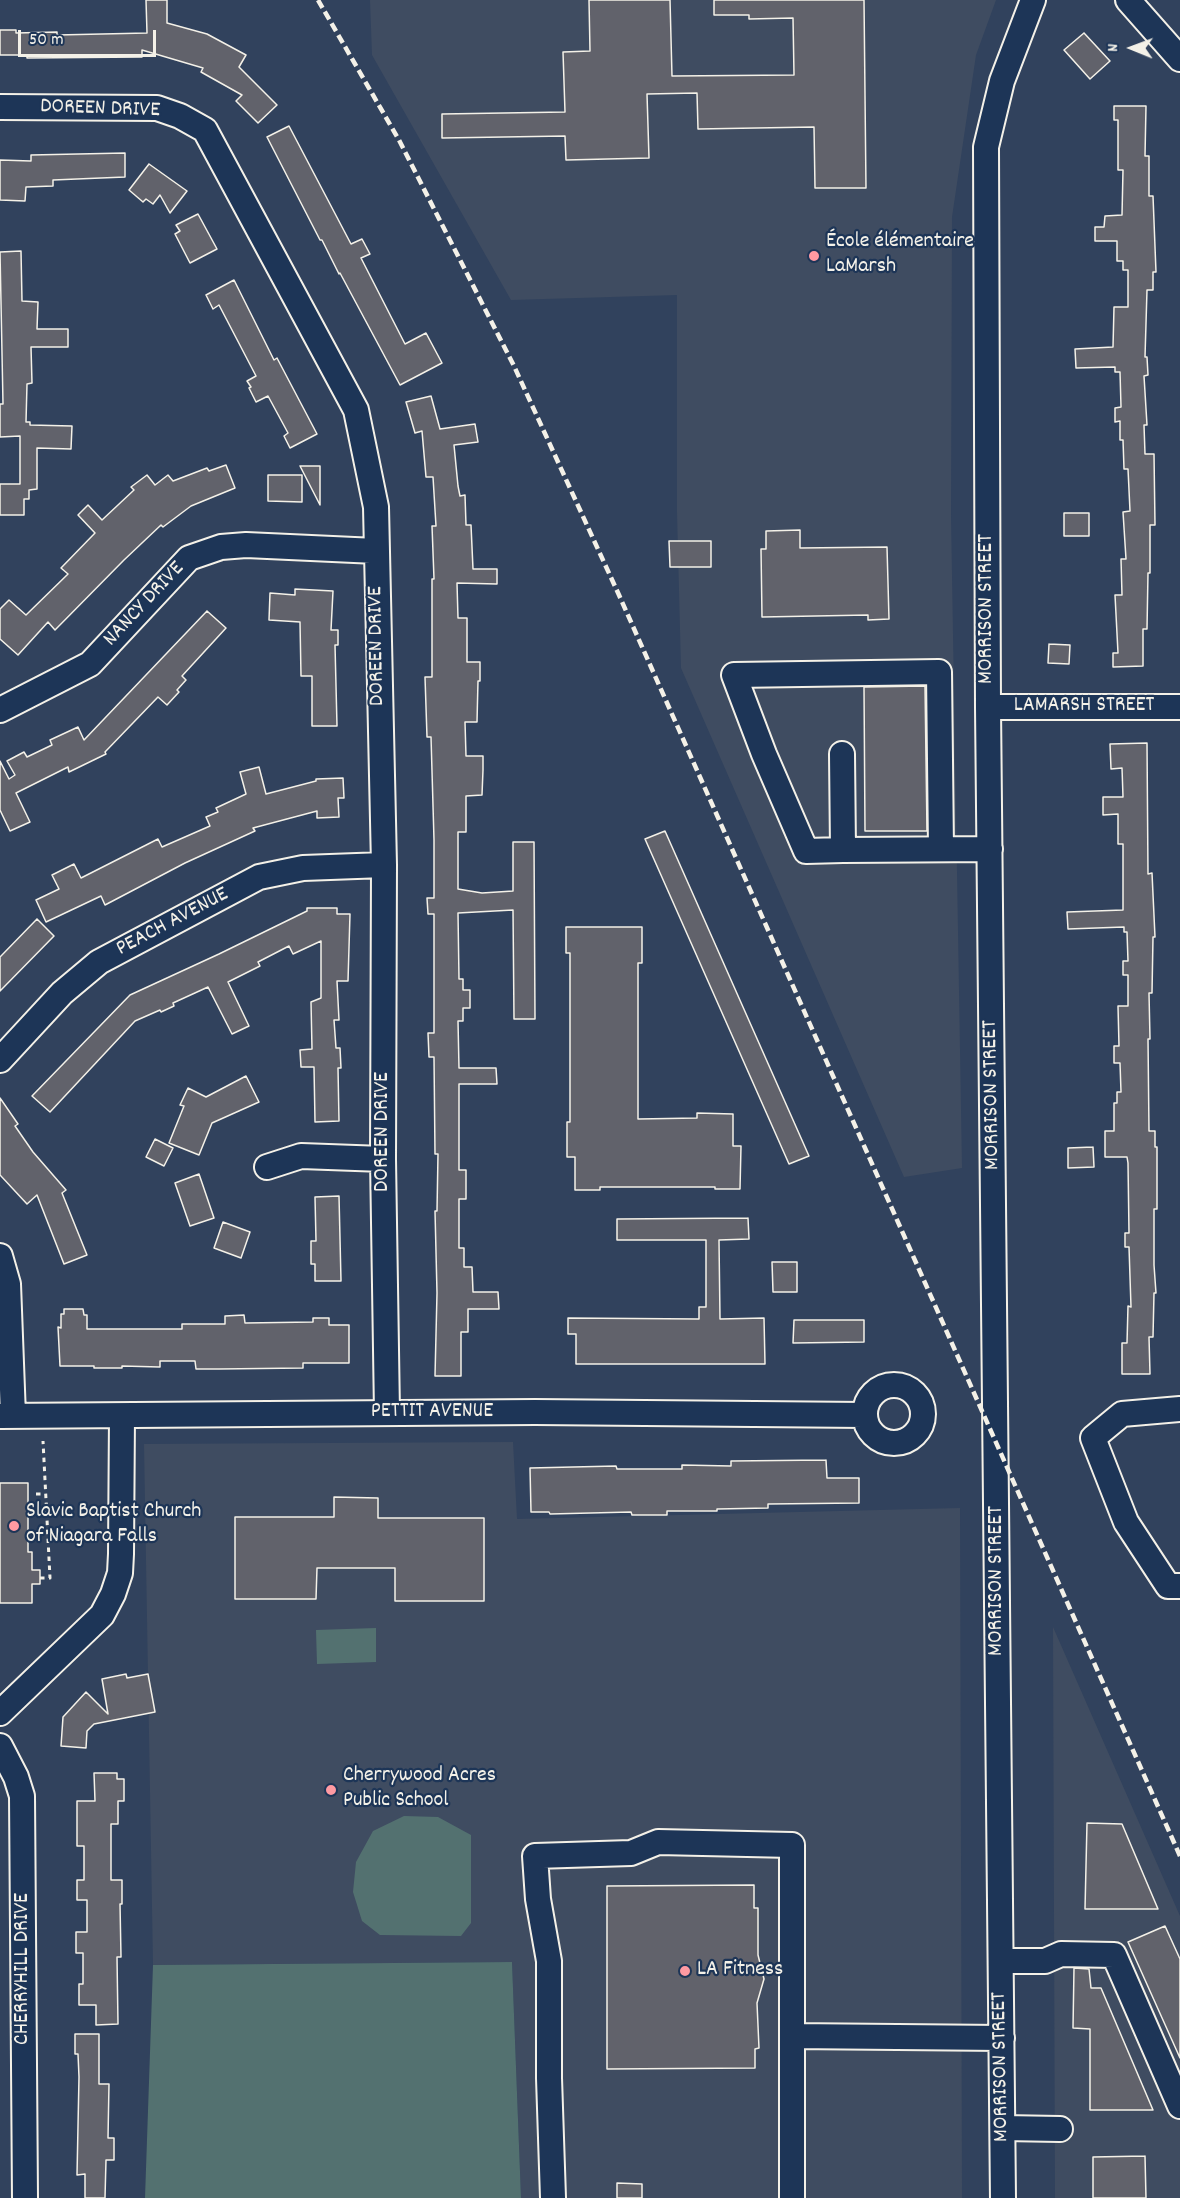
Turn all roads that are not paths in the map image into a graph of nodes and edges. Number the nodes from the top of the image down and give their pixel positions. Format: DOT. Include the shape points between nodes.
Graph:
graph roads {
  1 [pos="1033,0"];
  2 [pos="1128,0"];
  3 [pos="1180,59"];
  4 [pos="0,107"];
  5 [pos="376,551"];
  6 [pos="988,707"];
  7 [pos="1180,707"];
  8 [pos="0,710"];
  9 [pos="842,754"];
  10 [pos="941,849"];
  11 [pos="990,849"];
  12 [pos="843,850"];
  13 [pos="384,866"];
  14 [pos="0,1060"];
  15 [pos="383,1159"];
  16 [pos="267,1167"];
  17 [pos="0,1256"];
  18 [pos="1180,1409"];
  19 [pos="387,1413"];
  20 [pos="864,1415"];
  21 [pos="7,1416"];
  22 [pos="122,1416"];
  23 [pos="1180,1586"];
  24 [pos="0,1713"];
  25 [pos="0,1746"];
  26 [pos="1001,1961"];
  27 [pos="792,2036"];
  28 [pos="1002,2038"];
  29 [pos="1180,2106"];
  30 [pos="1003,2128"];
  31 [pos="1060,2128"];
  32 [pos="25,2198"];
  33 [pos="553,2198"];
  34 [pos="792,2198"];
  35 [pos="1003,2198"];
  1 -- 6 [label="street, MORRISON STREET" via="1002,81 986,147"];
  2 -- 3 [label="street"];
  4 -- 5 [label="street, DOREEN DRIVE" via="157,108 205,130 356,410 376,507"];
  5 -- 8 [label="street, NANCY DRIVE" via="246,545 221,547 189,558 90,664"];
  5 -- 13 [label="street, DOREEN DRIVE"];
  6 -- 7 [label="street, LAMARSH STREET"];
  6 -- 11 [label="street, MORRISON STREET"];
  9 -- 12 [label="street"];
  10 -- 11 [label="street"];
  10 -- 12 [label="street"];
  10 -- 12 [label="street" via="939,672 734,675 806,851"];
  11 -- 26 [label="street, MORRISON STREET"];
  13 -- 14 [label="street, PEACH AVENUE" via="303,868 259,877 99,962 62,993"];
  13 -- 15 [label="street, DOREEN DRIVE"];
  15 -- 16 [label="street" via="301,1156"];
  15 -- 19 [label="street, DOREEN DRIVE"];
  17 -- 21 [label="street" via="8,1284"];
  18 -- 23 [label="street" via="1122,1414 1093,1438 1125,1522 1168,1586"];
  19 -- 20 [label="street, PETTIT AVENUE"];
  19 -- 22 [label="street, PETTIT AVENUE"];
  21 -- 22 [label="street, PETTIT AVENUE"];
  22 -- 24 [label="street" via="121,1554 113,1594 102,1615"];
  25 -- 32 [label="street, CHERRYHILL DRIVE" via="22,1796"];
  26 -- 28 [label="street, MORRISON STREET"];
  26 -- 29 [label="street" via="1045,1961 1061,1954 1114,1955"];
  27 -- 28 [label="street"];
  27 -- 33 [label="street" via="792,1845 658,1842 631,1853 536,1856 538,1899 549,1961"];
  27 -- 34 [label="street"];
  28 -- 30 [label="street, MORRISON STREET"];
  30 -- 31 [label="street"];
  30 -- 35 [label="street, MORRISON STREET"];
}
